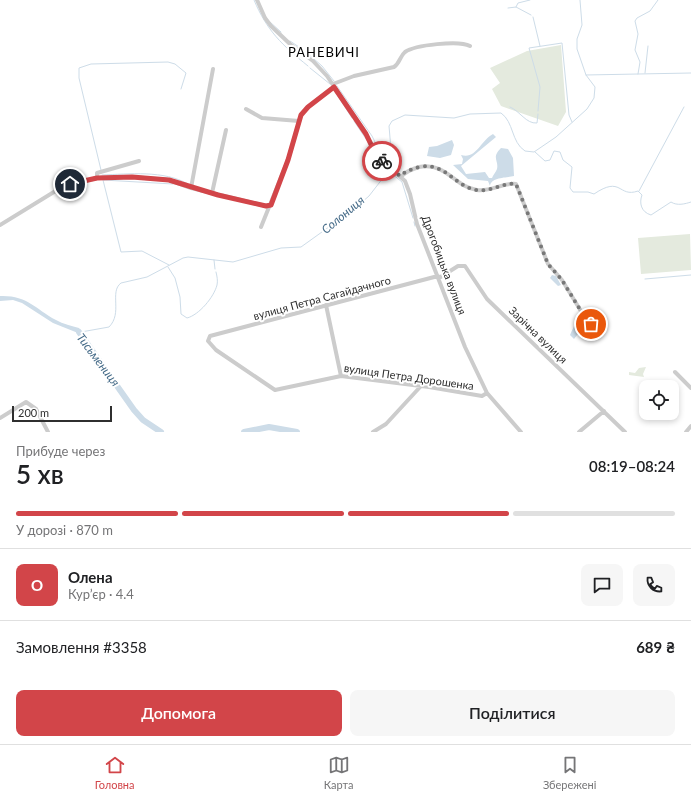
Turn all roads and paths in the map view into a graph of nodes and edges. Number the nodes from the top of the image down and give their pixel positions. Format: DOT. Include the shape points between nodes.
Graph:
graph roads {
  1 [pos="257,0"];
  2 [pos="470,46"];
  3 [pos="213,69"];
  4 [pos="333,86"];
  5 [pos="246,109"];
  6 [pos="299,121"];
  7 [pos="226,130"];
  8 [pos="139,161"];
  9 [pos="400,176"];
  10 [pos="97,178"];
  11 [pos="191,188"];
  12 [pos="212,193"];
  13 [pos="271,205"];
  14 [pos="0,225"];
  15 [pos="261,228"];
  16 [pos="439,277"];
  17 [pos="326,305"];
  18 [pos="591,324"];
  19 [pos="210,336"];
  20 [pos="675,372"];
  21 [pos="340,376"];
  22 [pos="421,386"];
  23 [pos="691,388"];
  24 [pos="487,393"];
  25 [pos="604,411"];
  26 [pos="0,418"];
  27 [pos="691,426"];
  28 [pos="48,432"];
  29 [pos="373,432"];
  30 [pos="521,432"];
  31 [pos="579,432"];
  32 [pos="625,432"];
  33 [pos="686,432"];
  1 -- 4 [label="street, Дрогобицька вулиця" via="271,26 313,61"];
  2 -- 4 [label="street" via="446,44 414,48 406,52 394,66 350,77"];
  3 -- 11 [label="street"];
  4 -- 6 [label="street" via="305,110"];
  4 -- 9 [label="street, Дрогобицька вулиця" via="381,160"];
  5 -- 6 [label="street" via="262,118"];
  6 -- 13 [label="street"];
  7 -- 12 [label="street"];
  8 -- 10 [label="street" via="97,173"];
  9 -- 16 [label="street, Дрогобицька вулиця" via="409,188 417,224"];
  9 -- 18 [label="street" via="411,169 430,166 444,170 474,190 490,190 516,184 548,264 562,280"];
  10 -- 11 [label="street" via="132,177 165,180"];
  10 -- 14 [label="street" via="62,187"];
  11 -- 12 [label="street"];
  12 -- 13 [label="street"];
  13 -- 15 [label="street"];
  16 -- 17 [label="street, вулиця Петра Сагайдачного"];
  16 -- 24 [label="street, Дрогобицька вулиця" via="465,346"];
  16 -- 25 [label="street, Зарічна вулиця" via="458,266 465,266 487,300"];
  17 -- 19 [label="street, вулиця Петра Сагайдачного"];
  17 -- 21 [label="street"];
  19 -- 21 [label="street, вулиця Петра Дорошенка" via="208,340 213,347 275,390"];
  20 -- 23 [label="street"];
  21 -- 22 [label="street, вулиця Петра Дорошенка"];
  22 -- 24 [label="street, вулиця Петра Дорошенка" via="482,396"];
  22 -- 29 [label="street" via="386,424"];
  24 -- 30 [label="street, Дрогобицька вулиця"];
  25 -- 31 [label="street"];
  25 -- 32 [label="street, Зарічна вулиця"];
  26 -- 28 [label="street" via="26,402 36,409"];
  27 -- 33 [label="street"];
}
